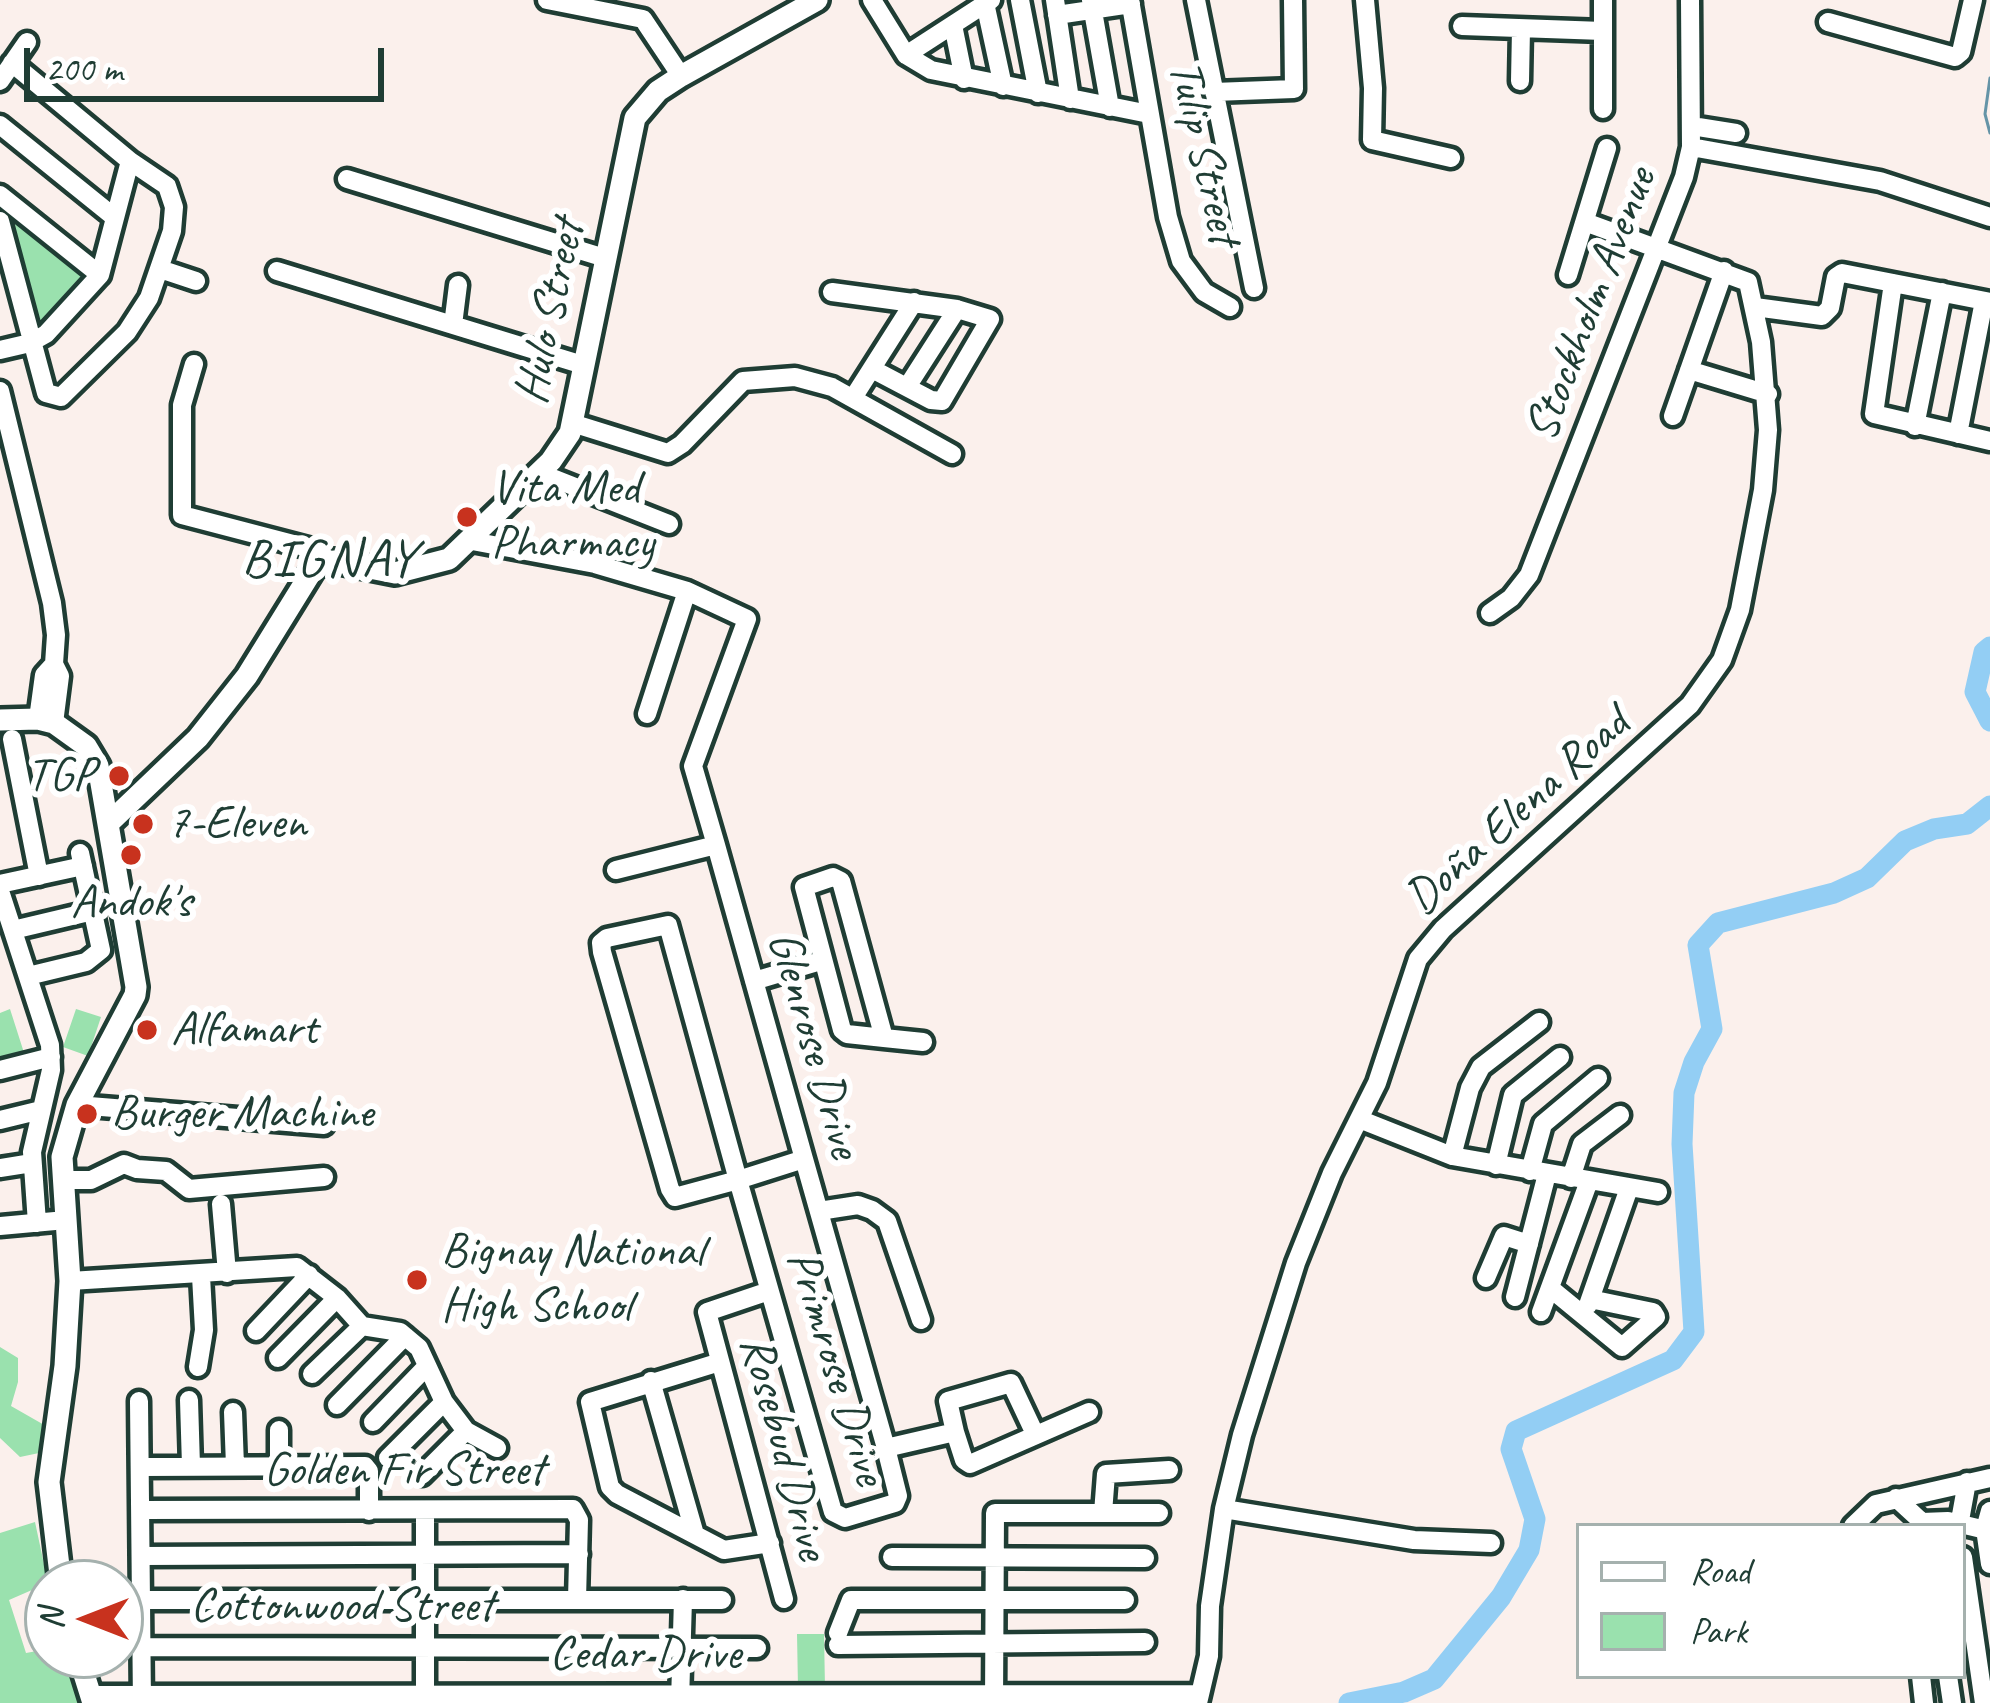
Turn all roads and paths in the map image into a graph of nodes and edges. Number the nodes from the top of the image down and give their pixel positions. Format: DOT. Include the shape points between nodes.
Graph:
graph roads {
  1 [pos="548,0"];
  2 [pos="817,0"];
  3 [pos="872,0"];
  4 [pos="1020,0"];
  5 [pos="1196,0"];
  6 [pos="1293,0"];
  7 [pos="1365,0"];
  8 [pos="1603,0"];
  9 [pos="1690,0"];
  10 [pos="1973,0"];
  11 [pos="988,2"];
  12 [pos="1131,2"];
  13 [pos="1092,5"];
  14 [pos="1056,8"];
  15 [pos="1828,22"];
  16 [pos="952,25"];
  17 [pos="1462,26"];
  18 [pos="1521,29"];
  19 [pos="1603,31"];
  20 [pos="27,42"];
  21 [pos="906,55"];
  22 [pos="12,63"];
  23 [pos="681,76"];
  24 [pos="964,79"];
  25 [pos="0,81"];
  26 [pos="1520,81"];
  27 [pos="1003,86"];
  28 [pos="1214,92"];
  29 [pos="1038,93"];
  30 [pos="1070,99"];
  31 [pos="1110,107"];
  32 [pos="1603,109"];
  33 [pos="1149,114"];
  34 [pos="0,124"];
  35 [pos="1736,133"];
  36 [pos="1691,136"];
  37 [pos="1607,148"];
  38 [pos="1451,158"];
  39 [pos="130,161"];
  40 [pos="347,179"];
  41 [pos="0,195"];
  42 [pos="114,217"];
  43 [pos="1990,217"];
  44 [pos="0,221"];
  45 [pos="1585,222"];
  46 [pos="1655,248"];
  47 [pos="605,258"];
  48 [pos="160,269"];
  49 [pos="277,271"];
  50 [pos="1724,271"];
  51 [pos="100,275"];
  52 [pos="1568,275"];
  53 [pos="196,281"];
  54 [pos="1893,284"];
  55 [pos="458,285"];
  56 [pos="1254,288"];
  57 [pos="832,292"];
  58 [pos="1942,292"];
  59 [pos="1987,301"];
  60 [pos="914,302"];
  61 [pos="1230,307"];
  62 [pos="1755,308"];
  63 [pos="957,309"];
  64 [pos="453,325"];
  65 [pos="30,343"];
  66 [pos="0,350"];
  67 [pos="194,364"];
  68 [pos="583,365"];
  69 [pos="874,370"];
  70 [pos="1689,370"];
  71 [pos="907,387"];
  72 [pos="0,391"];
  73 [pos="1768,394"];
  74 [pos="853,398"];
  75 [pos="1673,416"];
  76 [pos="572,423"];
  77 [pos="1916,426"];
  78 [pos="1958,434"];
  79 [pos="1990,441"];
  80 [pos="952,454"];
  81 [pos="541,473"];
  82 [pos="669,524"];
  83 [pos="472,541"];
  84 [pos="330,561"];
  85 [pos="687,591"];
  86 [pos="1490,613"];
  87 [pos="646,714"];
  88 [pos="46,721"];
  89 [pos="7,739"];
  90 [pos="109,824"];
  91 [pos="716,845"];
  92 [pos="616,870"];
  93 [pos="39,875"];
  94 [pos="0,888"];
  95 [pos="93,911"];
  96 [pos="13,930"];
  97 [pos="821,962"];
  98 [pos="28,976"];
  99 [pos="754,981"];
  100 [pos="1540,1022"];
  101 [pos="884,1038"];
  102 [pos="922,1042"];
  103 [pos="51,1057"];
  104 [pos="1560,1057"];
  105 [pos="0,1070"];
  106 [pos="1598,1078"];
  107 [pos="77,1105"];
  108 [pos="41,1109"];
  109 [pos="1620,1114"];
  110 [pos="1360,1119"];
  111 [pos="0,1120"];
  112 [pos="324,1125"];
  113 [pos="1452,1156"];
  114 [pos="805,1159"];
  115 [pos="32,1163"];
  116 [pos="1496,1165"];
  117 [pos="0,1168"];
  118 [pos="1539,1172"];
  119 [pos="324,1177"];
  120 [pos="63,1180"];
  121 [pos="738,1180"];
  122 [pos="1580,1180"];
  123 [pos="1629,1188"];
  124 [pos="1658,1192"];
  125 [pos="220,1204"];
  126 [pos="819,1211"];
  127 [pos="0,1226"];
  128 [pos="1529,1244"];
  129 [pos="226,1273"];
  130 [pos="309,1275"];
  131 [pos="201,1276"];
  132 [pos="1486,1278"];
  133 [pos="70,1281"];
  134 [pos="1550,1288"];
  135 [pos="769,1291"];
  136 [pos="1515,1297"];
  137 [pos="337,1298"];
  138 [pos="1541,1312"];
  139 [pos="921,1320"];
  140 [pos="362,1326"];
  141 [pos="256,1331"];
  142 [pos="405,1336"];
  143 [pos="278,1358"];
  144 [pos="720,1362"];
  145 [pos="427,1366"];
  146 [pos="198,1367"];
  147 [pos="312,1374"];
  148 [pos="651,1381"];
  149 [pos="190,1400"];
  150 [pos="140,1401"];
  151 [pos="444,1402"];
  152 [pos="337,1405"];
  153 [pos="233,1412"];
  154 [pos="1089,1412"];
  155 [pos="373,1422"];
  156 [pos="279,1430"];
  157 [pos="466,1431"];
  158 [pos="955,1432"];
  159 [pos="1035,1434"];
  160 [pos="497,1448"];
  161 [pos="886,1448"];
  162 [pos="388,1458"];
  163 [pos="279,1465"];
  164 [pos="191,1466"];
  165 [pos="235,1466"];
  166 [pos="141,1467"];
  167 [pos="1169,1470"];
  168 [pos="422,1475"];
  169 [pos="1990,1478"];
  170 [pos="1967,1482"];
  171 [pos="898,1496"];
  172 [pos="1896,1498"];
  173 [pos="1224,1509"];
  174 [pos="142,1510"];
  175 [pos="425,1510"];
  176 [pos="370,1511"];
  177 [pos="1103,1513"];
  178 [pos="1159,1513"];
  179 [pos="1860,1523"];
  180 [pos="1926,1523"];
  181 [pos="1959,1523"];
  182 [pos="1988,1524"];
  183 [pos="694,1532"];
  184 [pos="770,1543"];
  185 [pos="1491,1543"];
  186 [pos="579,1554"];
  187 [pos="426,1555"];
  188 [pos="142,1556"];
  189 [pos="892,1557"];
  190 [pos="994,1558"];
  191 [pos="1145,1558"];
  192 [pos="58,1559"];
  193 [pos="1990,1564"];
  194 [pos="1966,1572"];
  195 [pos="682,1599"];
  196 [pos="784,1599"];
  197 [pos="144,1600"];
  198 [pos="426,1600"];
  199 [pos="577,1600"];
  200 [pos="722,1600"];
  201 [pos="1125,1600"];
  202 [pos="994,1602"];
  203 [pos="1978,1633"];
  204 [pos="1145,1642"];
  205 [pos="994,1644"];
  206 [pos="425,1646"];
  207 [pos="682,1646"];
  208 [pos="144,1647"];
  209 [pos="758,1648"];
  210 [pos="1199,1698"];
  211 [pos="91,1699"];
  212 [pos="142,1699"];
  213 [pos="425,1699"];
  214 [pos="680,1699"];
  215 [pos="994,1699"];
  216 [pos="1984,1703"];
  1 -- 23 [label="street" via="644,19"];
  2 -- 23 [label="main road, Hulo Street"];
  3 -- 21 [label="street"];
  4 -- 29 [label="street"];
  5 -- 28 [label="street"];
  6 -- 28 [label="street" via="1294,88"];
  7 -- 38 [label="street" via="1372,140"];
  8 -- 19 [label="street"];
  9 -- 36 [label="street, Stockholm Avenue"];
  10 -- 15 [label="street" via="1961,52 1948,57"];
  11 -- 16 [label="street"];
  11 -- 27 [label="street"];
  12 -- 13 [label="street"];
  12 -- 33 [label="street, Tulip Street"];
  13 -- 14 [label="street"];
  13 -- 31 [label="street"];
  14 -- 30 [label="street"];
  16 -- 21 [label="street"];
  16 -- 24 [label="street"];
  17 -- 18 [label="street"];
  18 -- 19 [label="street"];
  18 -- 26 [label="street"];
  19 -- 32 [label="street"];
  20 -- 22 [label="street"];
  21 -- 24 [label="street"];
  22 -- 25 [label="street"];
  22 -- 39 [label="street"];
  23 -- 47 [label="main road, Hulo Street" via="635,118"];
  24 -- 27 [label="street"];
  27 -- 29 [label="street"];
  28 -- 56 [label="street"];
  29 -- 30 [label="street"];
  30 -- 31 [label="street"];
  31 -- 33 [label="street"];
  33 -- 61 [label="street, Tulip Street" via="1181,261 1204,292"];
  34 -- 42 [label="street"];
  35 -- 36 [label="street"];
  36 -- 43 [label="street" via="1898,185"];
  36 -- 46 [label="street, Stockholm Avenue"];
  37 -- 45 [label="street"];
  39 -- 42 [label="street"];
  39 -- 48 [label="street" via="172,196"];
  40 -- 47 [label="street"];
  41 -- 51 [label="street"];
  42 -- 51 [label="street"];
  44 -- 65 [label="street"];
  45 -- 46 [label="street"];
  45 -- 52 [label="street"];
  46 -- 50 [label="street"];
  46 -- 86 [label="street, Stockholm Avenue" via="1529,575"];
  47 -- 68 [label="main road, Hulo Street"];
  48 -- 53 [label="street"];
  48 -- 65 [label="street" via="134,322 61,397 46,393"];
  49 -- 64 [label="street"];
  50 -- 62 [label="street" via="1748,282"];
  50 -- 70 [label="street"];
  51 -- 65 [label="street"];
  54 -- 58 [label="street"];
  54 -- 62 [label="street" via="1842,273 1822,316"];
  54 -- 77 [label="street" via="1872,410"];
  55 -- 64 [label="street"];
  57 -- 60 [label="street"];
  58 -- 59 [label="street"];
  58 -- 77 [label="street"];
  59 -- 78 [label="street"];
  60 -- 63 [label="street"];
  60 -- 69 [label="street"];
  62 -- 73 [label="street, Doña Elena Road"];
  63 -- 71 [label="street"];
  63 -- 71 [label="street" via="990,322 942,401"];
  64 -- 68 [label="street"];
  65 -- 66 [label="street"];
  67 -- 84 [label="street" via="182,405 184,517 316,550"];
  68 -- 76 [label="main road, Hulo Street"];
  69 -- 71 [label="street"];
  69 -- 74 [label="street"];
  70 -- 73 [label="street"];
  70 -- 75 [label="street"];
  72 -- 88 [label="street" via="52,603 60,676"];
  73 -- 110 [label="street, Doña Elena Road" via="1763,490 1722,660 1671,724 1427,944"];
  74 -- 76 [label="street" via="795,377 743,382 668,453"];
  74 -- 80 [label="street"];
  76 -- 81 [label="main road, Hulo Street"];
  77 -- 78 [label="street"];
  78 -- 79 [label="street"];
  81 -- 82 [label="street"];
  81 -- 83 [label="main road, Hulo Street"];
  83 -- 84 [label="main road, Hulo Street" via="414,571 379,573"];
  83 -- 85 [label="street"];
  84 -- 90 [label="main road" via="309,572 247,676 198,738"];
  85 -- 87 [label="street"];
  85 -- 91 [label="street, Glenrose Drive" via="747,620 693,762"];
  88 -- 89 [label="main road"];
  88 -- 90 [label="main road" via="86,746"];
  89 -- 93 [label="street"];
  90 -- 107 [label="main road" via="135,995"];
  91 -- 92 [label="street"];
  91 -- 99 [label="street, Glenrose Drive"];
  93 -- 94 [label="street"];
  93 -- 95 [label="street" via="81,860"];
  94 -- 96 [label="street"];
  95 -- 96 [label="street"];
  95 -- 98 [label="street" via="98,955"];
  96 -- 98 [label="street"];
  97 -- 99 [label="street"];
  97 -- 101 [label="street" via="842,1030"];
  97 -- 101 [label="street" via="802,889 838,877"];
  98 -- 103 [label="street"];
  99 -- 114 [label="street, Glenrose Drive"];
  100 -- 113 [label="street" via="1480,1067"];
  101 -- 102 [label="street"];
  103 -- 105 [label="street"];
  103 -- 108 [label="street"];
  104 -- 116 [label="street" via="1513,1095"];
  106 -- 118 [label="street" via="1543,1124"];
  107 -- 112 [label="street"];
  107 -- 120 [label="main road"];
  108 -- 111 [label="street"];
  108 -- 115 [label="street"];
  109 -- 122 [label="street" via="1582,1144"];
  110 -- 113 [label="street"];
  110 -- 173 [label="street, Doña Elena Road" via="1296,1263"];
  113 -- 116 [label="street"];
  114 -- 121 [label="street"];
  114 -- 126 [label="street, Glenrose Drive"];
  115 -- 117 [label="street"];
  115 -- 127 [label="street" via="46,1222"];
  116 -- 118 [label="street"];
  118 -- 122 [label="street"];
  118 -- 128 [label="street"];
  119 -- 120 [label="street" via="189,1189 166,1171 124,1164 91,1180"];
  120 -- 133 [label="main road"];
  121 -- 121 [label="street, Primrose Drive" via="668,926 607,938 601,944 670,1190 675,1196"];
  121 -- 135 [label="street, Primrose Drive"];
  122 -- 123 [label="street"];
  122 -- 134 [label="street"];
  123 -- 124 [label="street"];
  123 -- 134 [label="street" via="1587,1307"];
  125 -- 129 [label="street"];
  126 -- 139 [label="street" via="858,1205 887,1221"];
  126 -- 161 [label="street, Glenrose Drive"];
  128 -- 132 [label="street" via="1504,1236"];
  128 -- 136 [label="street"];
  129 -- 130 [label="street" via="297,1267"];
  129 -- 131 [label="street"];
  130 -- 137 [label="street"];
  130 -- 141 [label="street"];
  131 -- 133 [label="street"];
  131 -- 146 [label="street"];
  133 -- 192 [label="main road" via="49,1482"];
  134 -- 138 [label="street"];
  135 -- 144 [label="street, Rosebud Drive" via="707,1312"];
  135 -- 171 [label="street, Primrose Drive" via="833,1512 845,1518"];
  137 -- 140 [label="street"];
  137 -- 143 [label="street"];
  140 -- 142 [label="street"];
  140 -- 147 [label="street"];
  142 -- 145 [label="street"];
  142 -- 152 [label="street"];
  144 -- 148 [label="street"];
  144 -- 184 [label="street, Rosebud Drive"];
  145 -- 151 [label="street"];
  145 -- 155 [label="street"];
  148 -- 183 [label="street"];
  148 -- 183 [label="street" via="590,1402 610,1487"];
  149 -- 164 [label="street"];
  150 -- 166 [label="street"];
  151 -- 157 [label="street"];
  151 -- 162 [label="street"];
  153 -- 165 [label="street"];
  154 -- 159 [label="street"];
  156 -- 163 [label="street"];
  157 -- 160 [label="street"];
  157 -- 168 [label="street"];
  158 -- 159 [label="street" via="970,1464"];
  158 -- 159 [label="street" via="948,1401 1011,1383"];
  158 -- 161 [label="street"];
  161 -- 171 [label="street, Glenrose Drive"];
  163 -- 165 [label="street"];
  163 -- 176 [label="street" via="365,1466"];
  164 -- 165 [label="street"];
  164 -- 166 [label="street"];
  166 -- 174 [label="street"];
  167 -- 177 [label="street" via="1106,1474"];
  169 -- 170 [label="street"];
  170 -- 172 [label="street"];
  170 -- 181 [label="street"];
  172 -- 179 [label="street" via="1876,1504"];
  172 -- 180 [label="street"];
  173 -- 185 [label="street" via="1414,1540"];
  173 -- 210 [label="street, Doña Elena Road"];
  174 -- 176 [label="street, Golden Fir Street"];
  174 -- 188 [label="street"];
  175 -- 176 [label="street, Golden Fir Street"];
  175 -- 186 [label="street, Golden Fir Street" via="573,1509"];
  175 -- 187 [label="street"];
  177 -- 178 [label="street"];
  177 -- 190 [label="street" via="997,1511"];
  182 -- 193 [label="street"];
  183 -- 184 [label="street" via="732,1551"];
  184 -- 196 [label="street, Rosebud Drive"];
  186 -- 187 [label="street"];
  186 -- 199 [label="street, Golden Fir Street"];
  187 -- 188 [label="street"];
  187 -- 198 [label="street"];
  189 -- 190 [label="street"];
  190 -- 191 [label="street"];
  190 -- 202 [label="street"];
  194 -- 203 [label="street"];
  195 -- 199 [label="street"];
  195 -- 200 [label="street"];
  195 -- 207 [label="street"];
  197 -- 198 [label="street"];
  198 -- 199 [label="street"];
  198 -- 206 [label="street"];
  201 -- 202 [label="street"];
  202 -- 205 [label="street"];
  202 -- 205 [label="street" via="851,1600 838,1639"];
  203 -- 216 [label="street"];
  204 -- 205 [label="street"];
  205 -- 215 [label="street"];
  206 -- 207 [label="street, Cottonwood Street"];
  206 -- 208 [label="street, Cottonwood Street"];
  206 -- 213 [label="street"];
  207 -- 209 [label="street, Cottonwood Street"];
  207 -- 214 [label="street"];
  210 -- 215 [label="street, Cedar Drive"];
  211 -- 212 [label="street, Cedar Drive"];
  212 -- 213 [label="street, Cedar Drive"];
  213 -- 214 [label="street, Cedar Drive"];
  214 -- 215 [label="street, Cedar Drive"];
}
